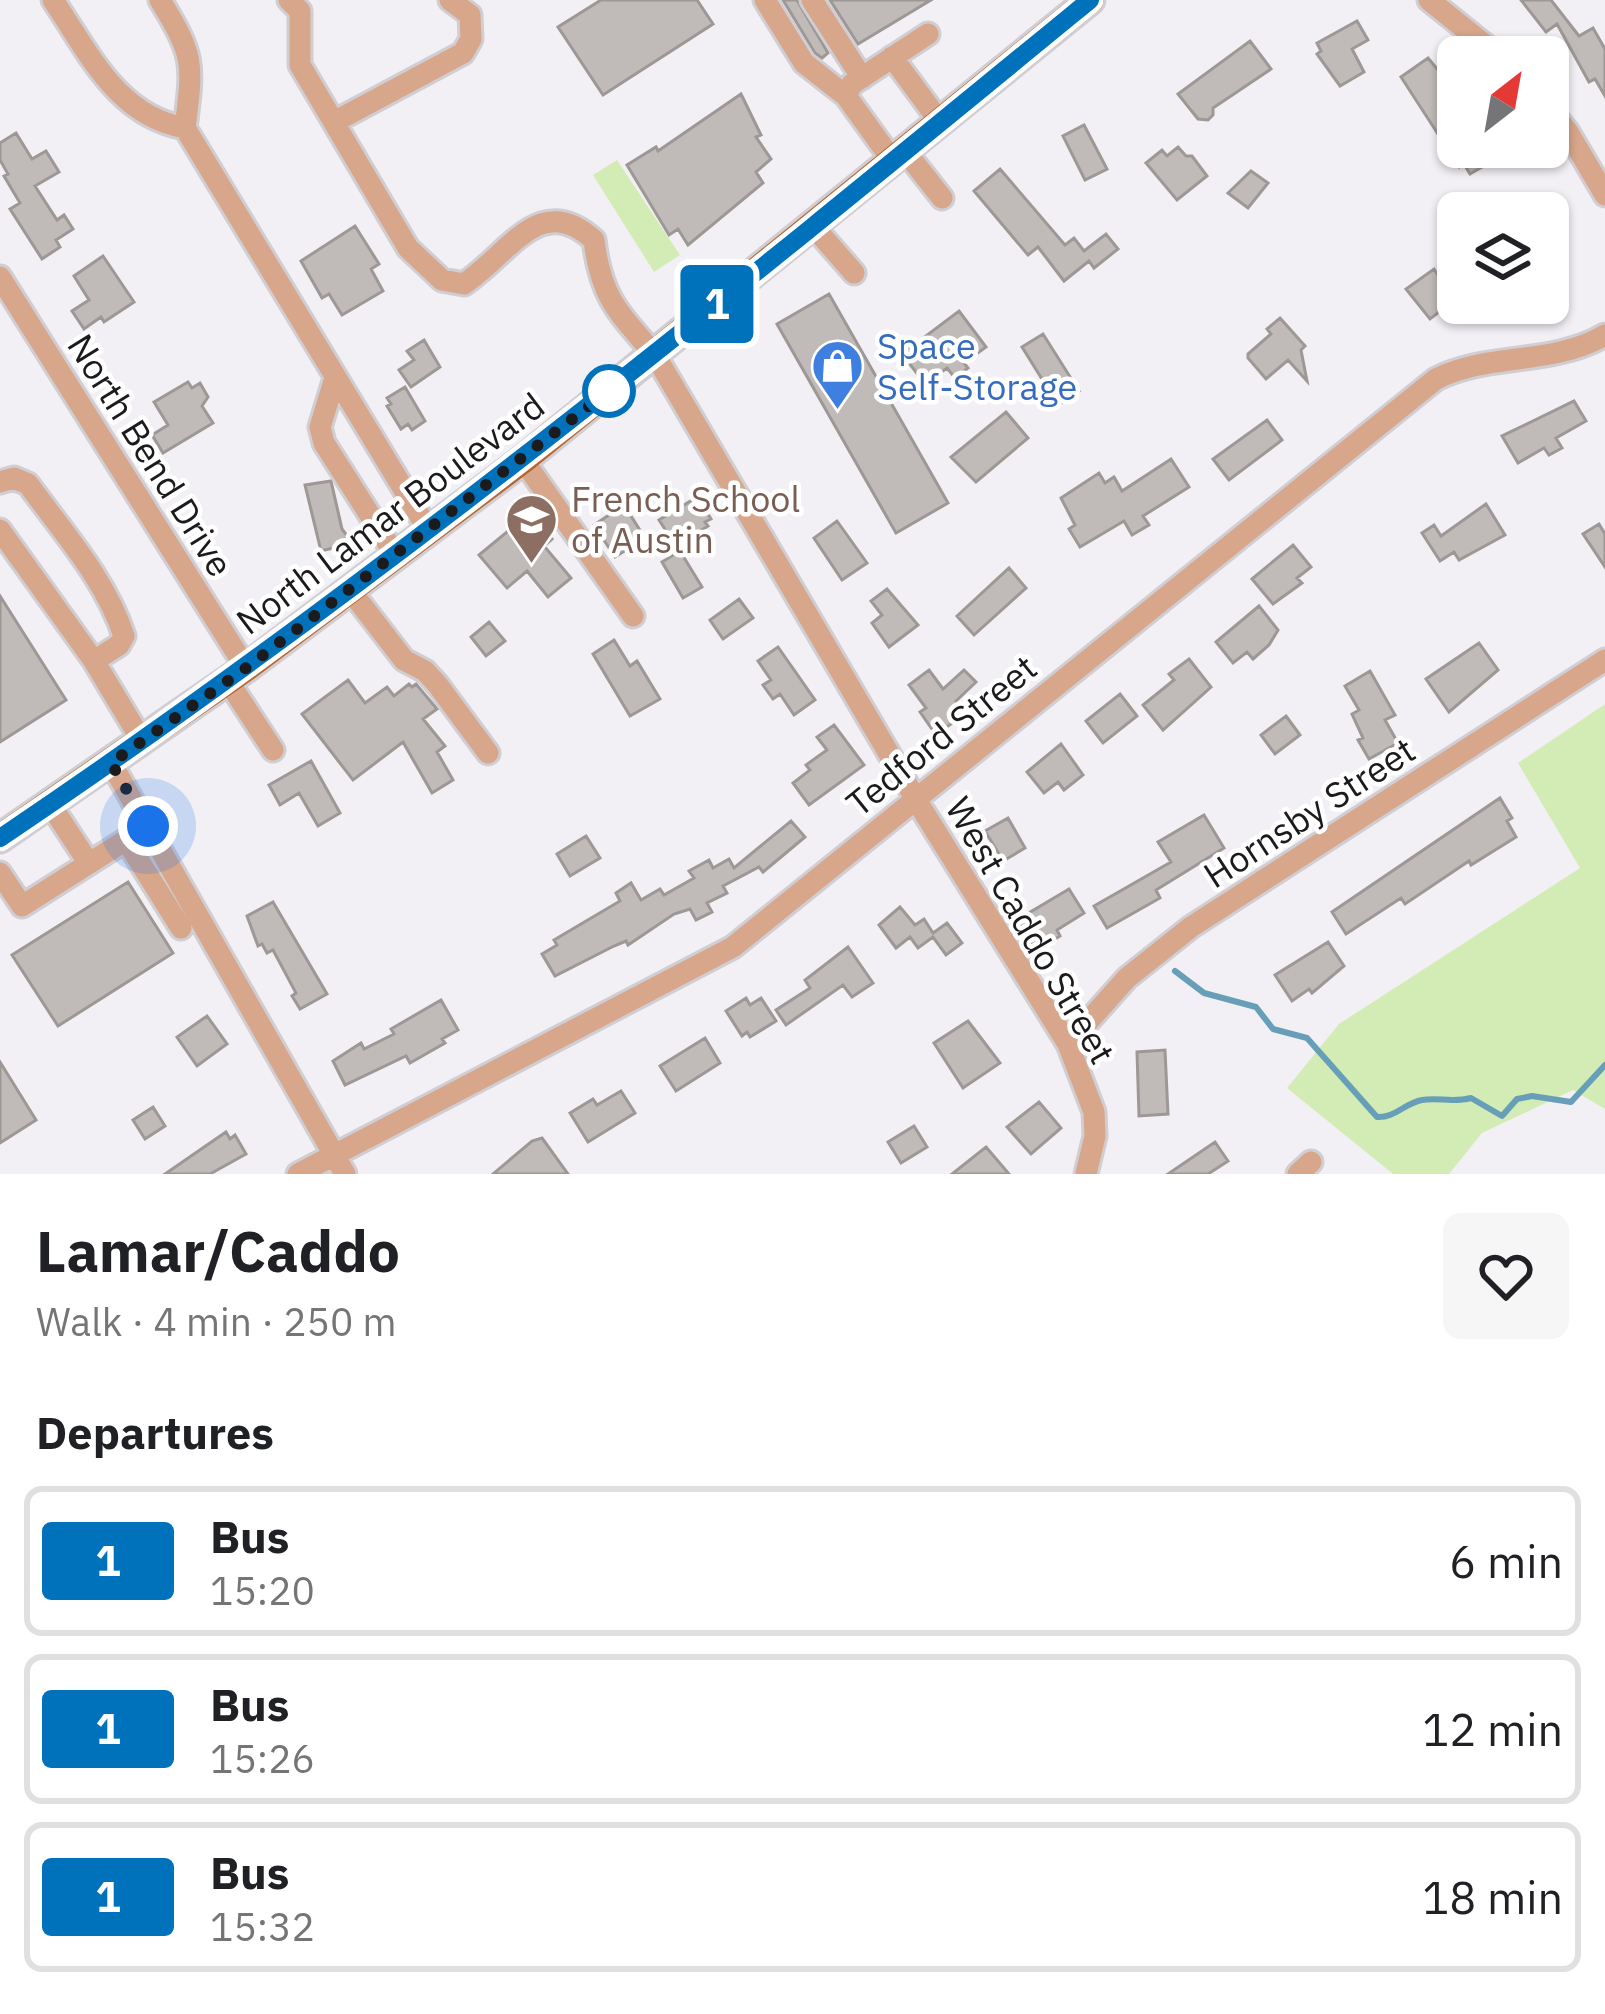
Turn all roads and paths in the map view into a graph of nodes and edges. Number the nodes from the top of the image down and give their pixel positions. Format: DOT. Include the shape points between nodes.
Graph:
graph roads {
  1 [pos="53,0"];
  2 [pos="160,0"];
  3 [pos="289,0"];
  4 [pos="450,0"];
  5 [pos="765,0"];
  6 [pos="812,0"];
  7 [pos="1090,0"];
  8 [pos="1429,0"];
  9 [pos="928,34"];
  10 [pos="1474,36"];
  11 [pos="892,58"];
  12 [pos="862,78"];
  13 [pos="846,96"];
  14 [pos="334,122"];
  15 [pos="940,122"];
  16 [pos="185,128"];
  17 [pos="1569,134"];
  18 [pos="899,156"];
  19 [pos="1605,195"];
  20 [pos="943,198"];
  21 [pos="813,226"];
  22 [pos="854,273"];
  23 [pos="0,277"];
  24 [pos="1605,334"];
  25 [pos="655,355"];
  26 [pos="335,378"];
  27 [pos="523,460"];
  28 [pos="0,482"];
  29 [pos="0,530"];
  30 [pos="429,531"];
  31 [pos="396,556"];
  32 [pos="350,590"];
  33 [pos="633,616"];
  34 [pos="1605,660"];
  35 [pos="94,662"];
  36 [pos="237,675"];
  37 [pos="142,741"];
  38 [pos="273,750"];
  39 [pos="488,753"];
  40 [pos="111,763"];
  41 [pos="915,798"];
  42 [pos="50,804"];
  43 [pos="148,826"];
  44 [pos="0,838"];
  45 [pos="127,840"];
  46 [pos="88,862"];
  47 [pos="0,872"];
  48 [pos="182,928"];
  49 [pos="1068,1044"];
  50 [pos="332,1153"];
  51 [pos="1094,1171"];
  52 [pos="298,1174"];
  53 [pos="345,1174"];
  1 -- 16 [label="street" via="114,89 150,118"];
  2 -- 16 [label="street" via="188,45"];
  3 -- 14 [label="street" via="300,10 300,65"];
  4 -- 14 [label="street" via="470,15 463,52"];
  5 -- 13 [label="street" via="804,63"];
  6 -- 12 [label="street"];
  7 -- 15 [label="main road, North Lamar Boulevard"];
  8 -- 10 [label="street"];
  9 -- 11 [label="street"];
  11 -- 12 [label="street"];
  11 -- 15 [label="street"];
  12 -- 13 [label="street"];
  13 -- 18 [label="street"];
  14 -- 25 [label="street, West Caddo Street" via="408,248 442,280 464,284 533,226 553,218 576,224 594,240 598,277 612,305"];
  15 -- 18 [label="main road, North Lamar Boulevard"];
  16 -- 26 [label="street"];
  17 -- 19 [label="street"];
  18 -- 20 [label="street"];
  18 -- 21 [label="main road, North Lamar Boulevard"];
  21 -- 22 [label="street"];
  21 -- 25 [label="main road, North Lamar Boulevard"];
  23 -- 36 [label="street, North Bend Drive"];
  24 -- 41 [label="street, Tedford Street" via="1561,353 1484,362 1436,379"];
  25 -- 27 [label="main road, North Lamar Boulevard"];
  25 -- 41 [label="street, West Caddo Street"];
  26 -- 30 [label="street"];
  26 -- 31 [label="street" via="320,428 324,443"];
  27 -- 30 [label="main road, North Lamar Boulevard"];
  27 -- 33 [label="street"];
  28 -- 35 [label="street" via="28,484 118,621 119,645"];
  29 -- 35 [label="street"];
  30 -- 31 [label="main road, North Lamar Boulevard"];
  31 -- 32 [label="main road, North Lamar Boulevard"];
  32 -- 36 [label="main road, North Lamar Boulevard"];
  32 -- 39 [label="street"];
  34 -- 49 [label="street, Hornsby Street" via="1192,927 1127,978"];
  35 -- 37 [label="street"];
  36 -- 37 [label="main road, North Lamar Boulevard"];
  36 -- 38 [label="street, North Bend Drive"];
  37 -- 40 [label="main road, North Lamar Boulevard"];
  40 -- 42 [label="main road, North Lamar Boulevard"];
  40 -- 43 [label="street"];
  41 -- 49 [label="street, West Caddo Street"];
  41 -- 50 [label="street, Tedford Street" via="733,947"];
  42 -- 44 [label="main road, North Lamar Boulevard"];
  42 -- 46 [label="street"];
  43 -- 45 [label="street"];
  43 -- 50 [label="street"];
  45 -- 46 [label="street"];
  45 -- 48 [label="street"];
  46 -- 47 [label="street" via="22,906"];
  49 -- 51 [label="street, West Caddo Street" via="1094,1112"];
  50 -- 52 [label="street, Tedford Street"];
  50 -- 53 [label="street"];
}
